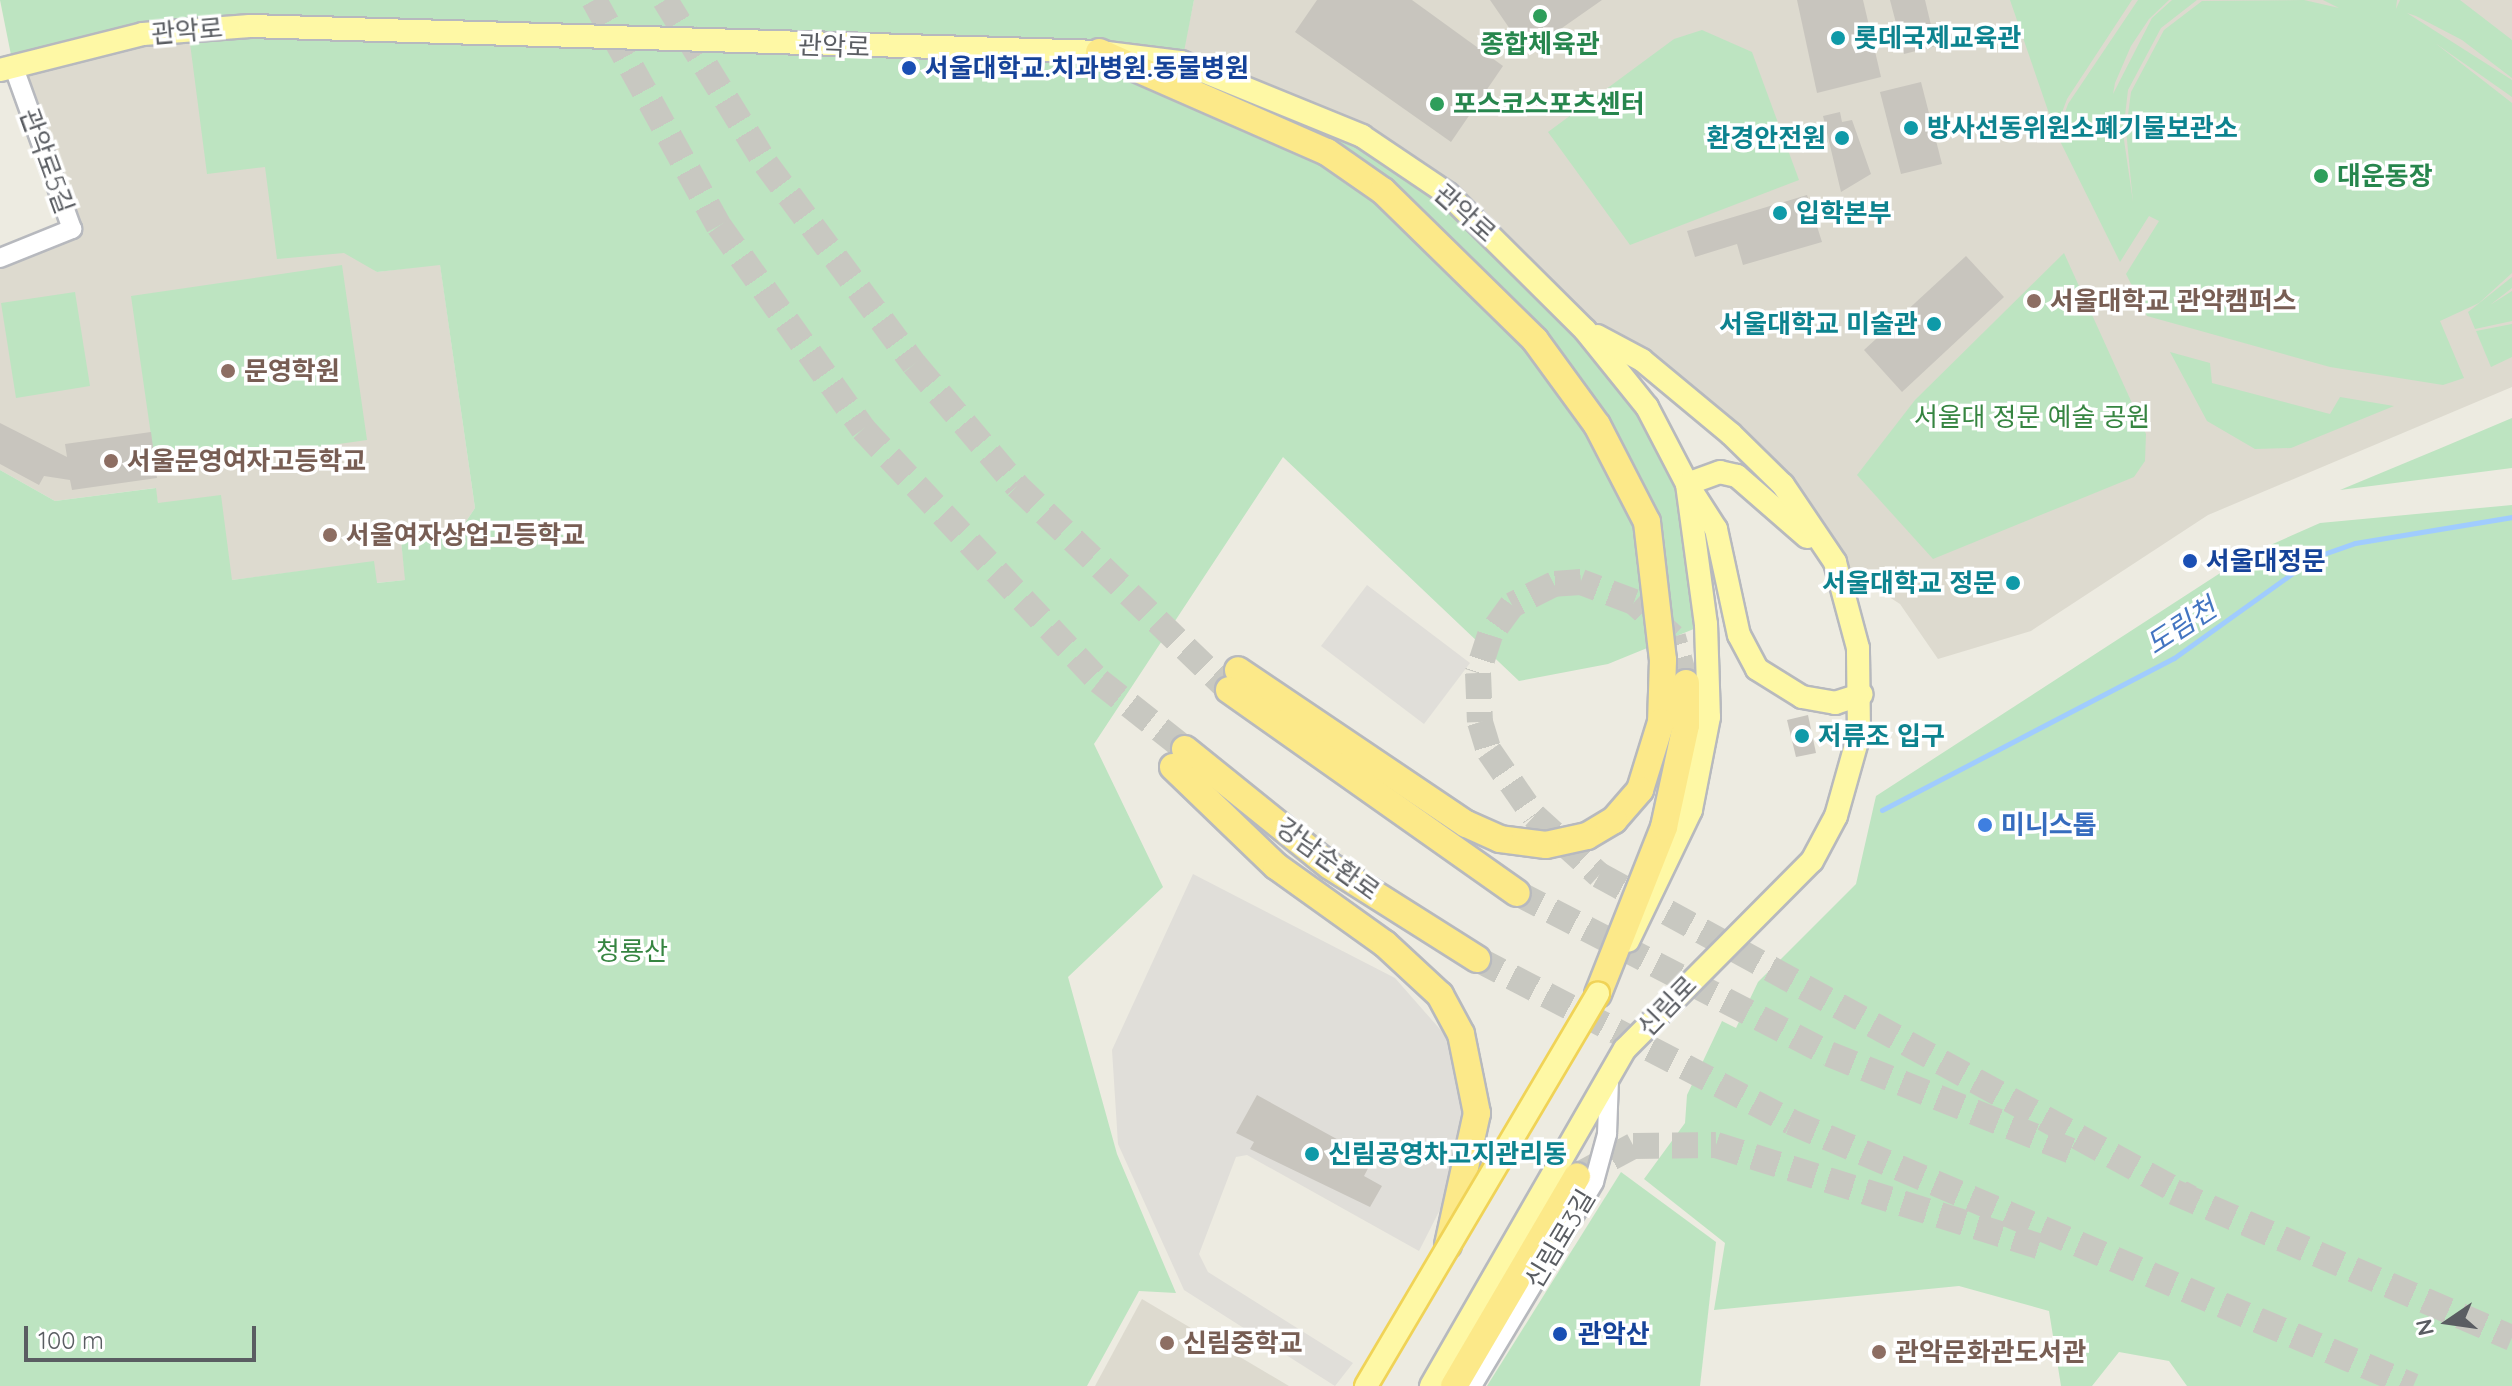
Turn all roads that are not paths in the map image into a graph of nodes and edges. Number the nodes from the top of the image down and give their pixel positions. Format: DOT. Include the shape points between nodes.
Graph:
graph roads {
  1 [pos="1099,52"];
  2 [pos="6,68"];
  3 [pos="0,258"];
  4 [pos="1585,330"];
  5 [pos="1687,484"];
  6 [pos="1835,562"];
  7 [pos="1855,628"];
  8 [pos="1698,679"];
  9 [pos="1862,694"];
  10 [pos="1517,893"];
  11 [pos="1477,959"];
  12 [pos="1598,994"];
  13 [pos="1609,1079"];
  14 [pos="1577,1176"];
  15 [pos="1446,1252"];
  16 [pos="1366,1386"];
  17 [pos="1431,1386"];
  18 [pos="1454,1386"];
  19 [pos="1472,1386"];
  1 -- 2 [label="main road, 관악로" via="250,26 143,34"];
  1 -- 4 [label="main road, 관악로" via="1181,62 1362,136 1448,194"];
  1 -- 10 [label="highway" via="1327,152 1383,191 1535,340 1597,425 1647,522 1663,660 1661,722 1640,790 1614,820 1587,836 1546,845 1500,839 1466,824 1234,680"];
  2 -- 3 [label="street, 관악로5길" via="72,229"];
  4 -- 5 [label="main road, 관악로" via="1647,407"];
  4 -- 6 [label="main road, 관악로" via="1642,360 1731,434 1783,485"];
  5 -- 6 [label="main road" via="1723,471 1741,478"];
  5 -- 8 [label="main road, 관악로"];
  5 -- 9 [label="main road" via="1716,529 1739,635 1757,669 1802,697 1835,703"];
  6 -- 7 [label="main road, 관악로"];
  7 -- 9 [label="main road, 신림로"];
  8 -- 12 [label="highway" via="1664,827"];
  9 -- 13 [label="main road, 신림로" via="1846,786 1812,861 1625,1049"];
  11 -- 15 [label="highway, 강남순환로" via="1330,866 1179,758 1276,866 1385,944 1440,995 1461,1034 1477,1113"];
  12 -- 15 [label="main road, bridge"];
  13 -- 17 [label="main road, 신림로"];
  13 -- 19 [label="street, 신림로3길" via="1594,1182"];
  14 -- 18 [label="highway"];
  15 -- 16 [label="main road, bridge"];
}
